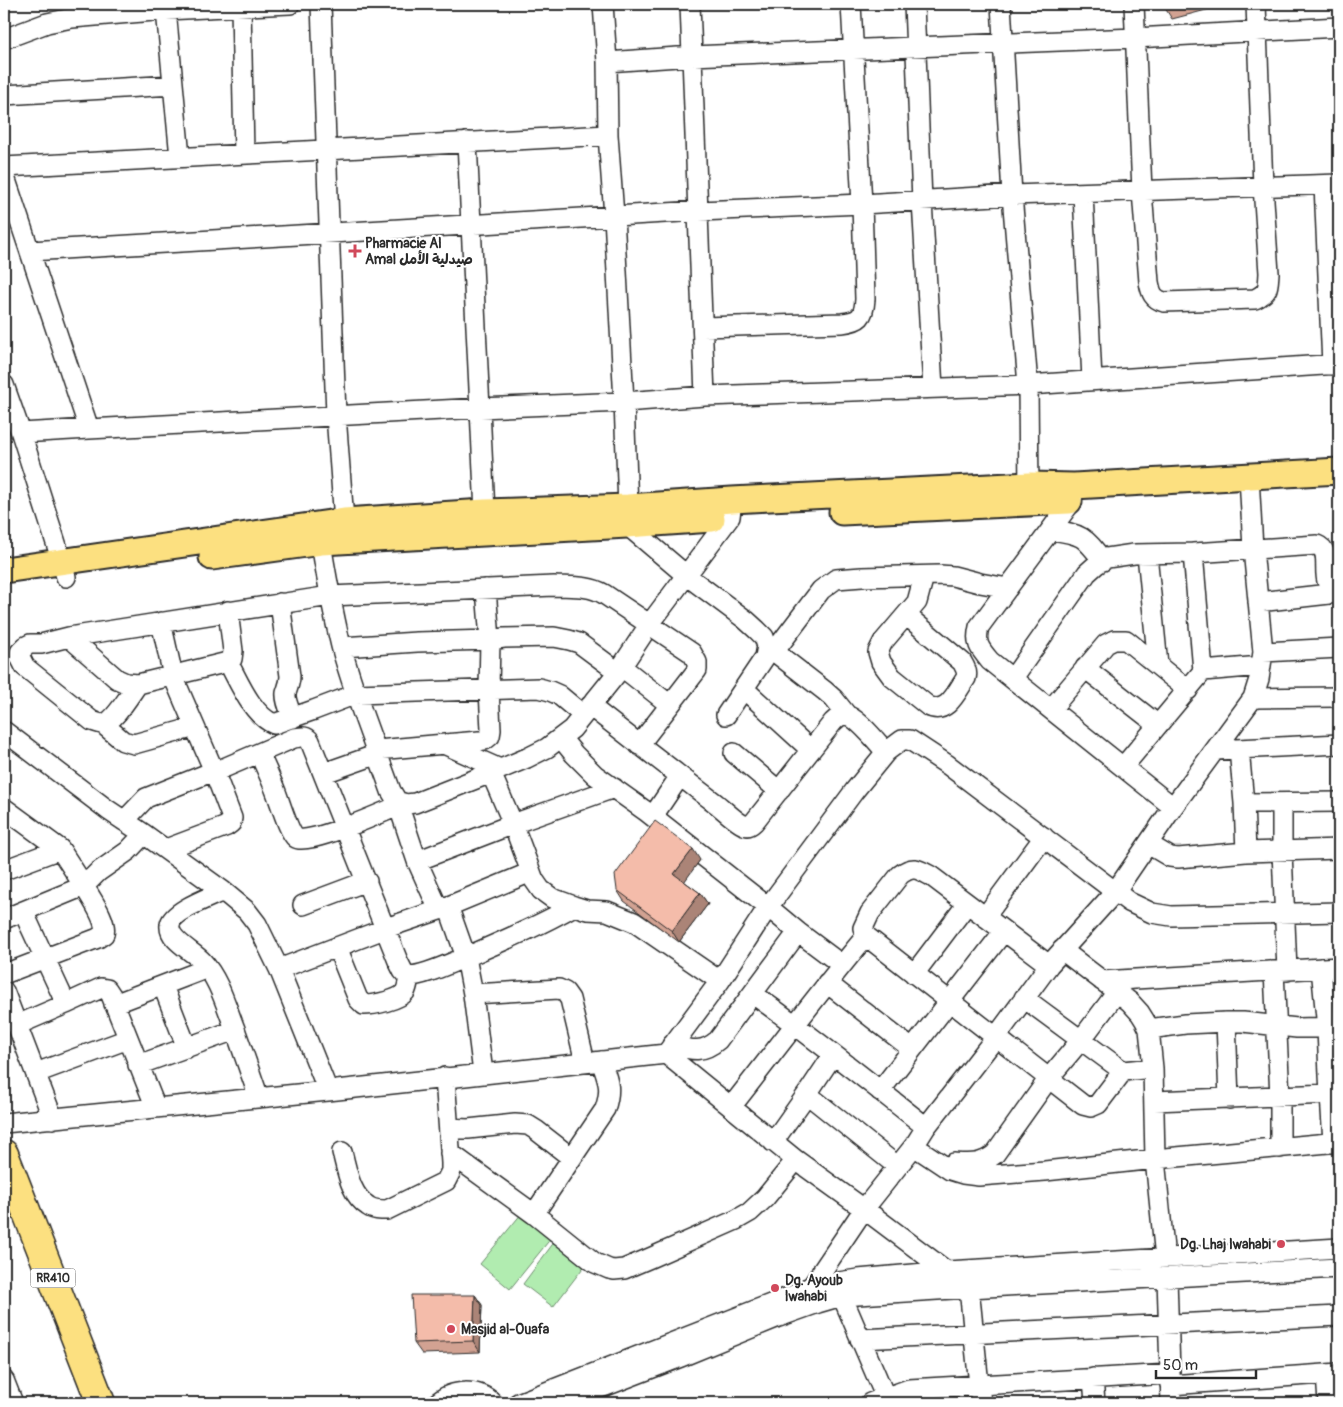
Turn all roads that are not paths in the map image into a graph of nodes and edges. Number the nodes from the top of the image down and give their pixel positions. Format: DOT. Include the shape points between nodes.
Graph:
graph roads {
  1 [pos="290,4"];
  2 [pos="320,4"];
  3 [pos="603,4"];
  4 [pos="690,4"];
  5 [pos="851,4"];
  6 [pos="914,4"];
  7 [pos="1001,4"];
  8 [pos="1134,4"];
  9 [pos="1256,4"];
  10 [pos="241,6"];
  11 [pos="166,10"];
  12 [pos="1339,27"];
  13 [pos="1258,32"];
  14 [pos="1135,38"];
  15 [pos="4,39"];
  16 [pos="1003,43"];
  17 [pos="916,47"];
  18 [pos="853,50"];
  19 [pos="692,56"];
  20 [pos="606,62"];
  21 [pos="173,85"];
  22 [pos="4,95"];
  23 [pos="608,135"];
  24 [pos="467,142"];
  25 [pos="326,150"];
  26 [pos="244,154"];
  27 [pos="180,157"];
  28 [pos="4,166"];
  29 [pos="4,174"];
  30 [pos="1332,184"];
  31 [pos="1263,186"];
  32 [pos="1142,191"];
  33 [pos="1083,194"];
  34 [pos="1012,195"];
  35 [pos="922,201"];
  36 [pos="862,204"];
  37 [pos="698,211"];
  38 [pos="614,216"];
  39 [pos="472,225"];
  40 [pos="330,234"];
  41 [pos="30,251"];
  42 [pos="703,327"];
  43 [pos="1336,365"];
  44 [pos="1092,380"];
  45 [pos="4,385"];
  46 [pos="1028,385"];
  47 [pos="933,388"];
  48 [pos="705,396"];
  49 [pos="624,402"];
  50 [pos="480,408"];
  51 [pos="336,415"];
  52 [pos="89,429"];
  53 [pos="21,433"];
  54 [pos="1339,471"];
  55 [pos="1249,484"];
  56 [pos="1339,487"];
  57 [pos="1073,493"];
  58 [pos="1029,494"];
  59 [pos="731,509"];
  60 [pos="485,512"];
  61 [pos="628,516"];
  62 [pos="1051,530"];
  63 [pos="346,531"];
  64 [pos="319,533"];
  65 [pos="1253,549"];
  66 [pos="1193,553"];
  67 [pos="1148,554"];
  68 [pos="1103,561"];
  69 [pos="64,569"];
  70 [pos="4,570"];
  71 [pos="687,576"];
  72 [pos="924,576"];
  73 [pos="4,587"];
  74 [pos="1008,588"];
  75 [pos="486,589"];
  76 [pos="1339,593"];
  77 [pos="330,596"];
  78 [pos="1258,602"];
  79 [pos="280,603"];
  80 [pos="228,611"];
  81 [pos="906,615"];
  82 [pos="162,622"];
  83 [pos="649,625"];
  84 [pos="69,637"];
  85 [pos="490,640"];
  86 [pos="342,647"];
  87 [pos="1339,648"];
  88 [pos="770,649"];
  89 [pos="1262,659"];
  90 [pos="228,662"];
  91 [pos="1158,666"];
  92 [pos="1086,668"];
  93 [pos="620,669"];
  94 [pos="1203,671"];
  95 [pos="173,676"];
  96 [pos="1013,678"];
  97 [pos="138,684"];
  98 [pos="744,689"];
  99 [pos="489,690"];
  100 [pos="1188,690"];
  101 [pos="356,694"];
  102 [pos="1339,697"];
  103 [pos="1253,698"];
  104 [pos="670,705"];
  105 [pos="1051,709"];
  106 [pos="587,710"];
  107 [pos="846,714"];
  108 [pos="726,715"];
  109 [pos="293,718"];
  110 [pos="103,724"];
  111 [pos="1158,725"];
  112 [pos="195,727"];
  113 [pos="4,731"];
  114 [pos="561,738"];
  115 [pos="445,744"];
  116 [pos="1339,744"];
  117 [pos="639,745"];
  118 [pos="1239,749"];
  119 [pos="811,750"];
  120 [pos="1216,750"];
  121 [pos="377,752"];
  122 [pos="886,752"];
  123 [pos="259,753"];
  124 [pos="734,753"];
  125 [pos="1123,767"];
  126 [pos="214,771"];
  127 [pos="496,771"];
  128 [pos="324,773"];
  129 [pos="680,776"];
  130 [pos="614,788"];
  131 [pos="779,791"];
  132 [pos="1339,802"];
  133 [pos="398,803"];
  134 [pos="1244,803"];
  135 [pos="1282,803"];
  136 [pos="1173,807"];
  137 [pos="7,813"];
  138 [pos="652,816"];
  139 [pos="124,821"];
  140 [pos="513,824"];
  141 [pos="345,828"];
  142 [pos="144,834"];
  143 [pos="1044,837"];
  144 [pos="1148,844"];
  145 [pos="60,849"];
  146 [pos="166,849"];
  147 [pos="1339,849"];
  148 [pos="1282,851"];
  149 [pos="1246,852"];
  150 [pos="417,861"];
  151 [pos="4,870"];
  152 [pos="531,872"];
  153 [pos="367,881"];
  154 [pos="84,886"];
  155 [pos="223,891"];
  156 [pos="1116,892"];
  157 [pos="967,904"];
  158 [pos="303,906"];
  159 [pos="574,906"];
  160 [pos="768,907"];
  161 [pos="443,908"];
  162 [pos="23,910"];
  163 [pos="1339,912"];
  164 [pos="1284,913"];
  165 [pos="985,917"];
  166 [pos="4,919"];
  167 [pos="386,928"];
  168 [pos="1004,931"];
  169 [pos="798,932"];
  170 [pos="866,936"];
  171 [pos="337,947"];
  172 [pos="1062,950"];
  173 [pos="466,957"];
  174 [pos="45,958"];
  175 [pos="842,965"];
  176 [pos="1049,965"];
  177 [pos="208,968"];
  178 [pos="1330,968"];
  179 [pos="279,969"];
  180 [pos="1280,971"];
  181 [pos="4,974"];
  182 [pos="914,974"];
  183 [pos="409,976"];
  184 [pos="720,981"];
  185 [pos="827,983"];
  186 [pos="163,986"];
  187 [pos="1109,986"];
  188 [pos="4,991"];
  189 [pos="473,994"];
  190 [pos="753,994"];
  191 [pos="1024,998"];
  192 [pos="950,1001"];
  193 [pos="66,1004"];
  194 [pos="114,1004"];
  195 [pos="1226,1022"];
  196 [pos="17,1025"];
  197 [pos="796,1025"];
  198 [pos="1276,1026"];
  199 [pos="1333,1028"];
  200 [pos="1149,1029"];
  201 [pos="235,1030"];
  202 [pos="996,1037"];
  203 [pos="128,1039"];
  204 [pos="1081,1040"];
  205 [pos="187,1048"];
  206 [pos="669,1049"];
  207 [pos="912,1050"];
  208 [pos="833,1055"];
  209 [pos="593,1062"];
  210 [pos="138,1066"];
  211 [pos="1152,1068"];
  212 [pos="1123,1071"];
  213 [pos="36,1073"];
  214 [pos="483,1073"];
  215 [pos="1334,1075"];
  216 [pos="445,1077"];
  217 [pos="1048,1078"];
  218 [pos="328,1091"];
  219 [pos="880,1091"];
  220 [pos="807,1094"];
  221 [pos="1330,1094"];
  222 [pos="1280,1097"];
  223 [pos="259,1098"];
  224 [pos="1229,1099"];
  225 [pos="1154,1101"];
  226 [pos="731,1107"];
  227 [pos="156,1108"];
  228 [pos="53,1119"];
  229 [pos="4,1123"];
  230 [pos="926,1127"];
  231 [pos="448,1128"];
  232 [pos="773,1142"];
  233 [pos="1336,1143"];
  234 [pos="914,1146"];
  235 [pos="1280,1148"];
  236 [pos="342,1152"];
  237 [pos="450,1153"];
  238 [pos="4,1154"];
  239 [pos="572,1158"];
  240 [pos="1156,1159"];
  241 [pos="796,1160"];
  242 [pos="936,1161"];
  243 [pos="897,1166"];
  244 [pos="4,1193"];
  245 [pos="864,1209"];
  246 [pos="534,1214"];
  247 [pos="1339,1248"];
  248 [pos="1166,1268"];
  249 [pos="1339,1268"];
  250 [pos="947,1271"];
  251 [pos="969,1288"];
  252 [pos="815,1294"];
  253 [pos="842,1296"];
  254 [pos="1339,1316"];
  255 [pos="1168,1324"];
  256 [pos="974,1332"];
  257 [pos="860,1339"];
  258 [pos="1333,1374"];
  259 [pos="1093,1378"];
  260 [pos="4,1380"];
  261 [pos="1171,1387"];
  262 [pos="980,1394"];
  263 [pos="9,1401"];
  264 [pos="881,1401"];
  265 [pos="85,1403"];
  266 [pos="101,1403"];
  267 [pos="437,1403"];
  268 [pos="492,1403"];
  269 [pos="518,1403"];
  270 [pos="562,1403"];
  271 [pos="1095,1403"];
  272 [pos="1328,1403"];
  1 -- 10 [label="street"];
  2 -- 25 [label="street"];
  3 -- 20 [label="street"];
  4 -- 19 [label="street"];
  5 -- 18 [label="street"];
  6 -- 17 [label="street"];
  7 -- 16 [label="street"];
  8 -- 14 [label="street"];
  9 -- 13 [label="street"];
  10 -- 11 [label="street"];
  10 -- 26 [label="street"];
  11 -- 15 [label="street" via="72,18 47,23"];
  11 -- 21 [label="street"];
  12 -- 13 [label="street"];
  13 -- 14 [label="street"];
  13 -- 31 [label="street"];
  14 -- 16 [label="street"];
  14 -- 32 [label="street"];
  16 -- 17 [label="street"];
  16 -- 34 [label="street"];
  17 -- 18 [label="street"];
  17 -- 35 [label="street"];
  18 -- 19 [label="street"];
  18 -- 36 [label="street"];
  19 -- 20 [label="street"];
  19 -- 37 [label="street"];
  20 -- 23 [label="street"];
  21 -- 22 [label="street"];
  21 -- 27 [label="street"];
  23 -- 24 [label="street"];
  23 -- 38 [label="street"];
  24 -- 25 [label="street"];
  24 -- 39 [label="street"];
  25 -- 26 [label="street"];
  25 -- 40 [label="street"];
  26 -- 27 [label="street"];
  27 -- 28 [label="street"];
  29 -- 41 [label="street"];
  30 -- 31 [label="street"];
  30 -- 43 [label="street"];
  31 -- 32 [label="street"];
  31 -- 32 [label="street" via="1269,273 1265,294 1255,299 1157,301 1149,282"];
  32 -- 33 [label="street"];
  33 -- 34 [label="street"];
  33 -- 44 [label="street"];
  34 -- 35 [label="street"];
  34 -- 46 [label="street"];
  35 -- 36 [label="street"];
  35 -- 47 [label="street"];
  36 -- 37 [label="street"];
  36 -- 42 [label="street" via="865,309 861,317 849,322"];
  37 -- 38 [label="street"];
  37 -- 42 [label="street"];
  38 -- 39 [label="street"];
  38 -- 49 [label="street"];
  39 -- 40 [label="street"];
  39 -- 50 [label="street"];
  40 -- 41 [label="street"];
  40 -- 51 [label="street"];
  41 -- 52 [label="street"];
  42 -- 48 [label="street"];
  43 -- 44 [label="street"];
  44 -- 46 [label="street"];
  45 -- 53 [label="street"];
  46 -- 47 [label="street"];
  46 -- 58 [label="street"];
  47 -- 48 [label="street"];
  48 -- 49 [label="street"];
  49 -- 50 [label="street"];
  49 -- 61 [label="street"];
  50 -- 51 [label="street"];
  50 -- 60 [label="street"];
  51 -- 52 [label="street"];
  51 -- 63 [label="street"];
  52 -- 53 [label="street"];
  53 -- 69 [label="street"];
  54 -- 55 [label="main road"];
  55 -- 56 [label="main road"];
  55 -- 57 [label="main road"];
  55 -- 65 [label="street"];
  57 -- 58 [label="main road"];
  57 -- 62 [label="street"];
  58 -- 59 [label="main road"];
  59 -- 61 [label="main road"];
  59 -- 71 [label="street"];
  60 -- 61 [label="main road"];
  60 -- 63 [label="main road"];
  61 -- 63 [label="main road"];
  61 -- 71 [label="street"];
  62 -- 68 [label="street" via="1082,537"];
  62 -- 74 [label="street"];
  63 -- 64 [label="main road"];
  64 -- 69 [label="main road"];
  64 -- 77 [label="street"];
  65 -- 66 [label="street"];
  65 -- 76 [label="street" via="1320,546 1326,556 1325,573 1330,588"];
  65 -- 78 [label="street"];
  66 -- 67 [label="street"];
  66 -- 94 [label="street"];
  67 -- 68 [label="street" via="1117,556"];
  67 -- 91 [label="street"];
  68 -- 96 [label="street" via="1087,573"];
  69 -- 70 [label="main road"];
  69 -- 73 [label="main road"];
  71 -- 83 [label="street"];
  71 -- 88 [label="street" via="746,620"];
  72 -- 74 [label="street" via="953,576"];
  72 -- 81 [label="street" via="917,602"];
  72 -- 88 [label="street" via="846,577 832,581"];
  74 -- 96 [label="street" via="979,626 978,642 990,661"];
  75 -- 77 [label="street"];
  75 -- 83 [label="street" via="588,588 604,594"];
  75 -- 85 [label="street"];
  76 -- 78 [label="street"];
  77 -- 79 [label="street"];
  77 -- 86 [label="street"];
  78 -- 89 [label="street"];
  79 -- 80 [label="street"];
  79 -- 109 [label="street" via="290,676 286,700"];
  80 -- 82 [label="street"];
  80 -- 90 [label="street" via="233,651"];
  81 -- 81 [label="street" via="883,642 878,652 881,662 892,677 928,706 935,710 942,708 966,678 965,666"];
  82 -- 84 [label="street"];
  82 -- 95 [label="street"];
  83 -- 93 [label="street"];
  83 -- 104 [label="street" via="692,653 697,662 697,670"];
  84 -- 97 [label="street" via="117,679"];
  84 -- 110 [label="street" via="26,646 20,652 22,663 92,721"];
  85 -- 86 [label="street"];
  85 -- 93 [label="street" via="554,637 569,640 580,643"];
  85 -- 99 [label="street"];
  86 -- 101 [label="street"];
  87 -- 89 [label="street"];
  88 -- 98 [label="street"];
  88 -- 107 [label="street" via="834,698"];
  89 -- 94 [label="street"];
  89 -- 103 [label="street"];
  90 -- 95 [label="street"];
  90 -- 109 [label="street" via="248,698 268,721 274,724"];
  91 -- 92 [label="street" via="1126,640 1119,639 1106,644"];
  91 -- 100 [label="street"];
  92 -- 105 [label="street"];
  92 -- 111 [label="street"];
  93 -- 104 [label="street"];
  93 -- 106 [label="street"];
  94 -- 100 [label="street"];
  95 -- 97 [label="street"];
  95 -- 112 [label="street"];
  96 -- 105 [label="street"];
  97 -- 110 [label="street" via="111,720"];
  98 -- 108 [label="street"];
  98 -- 119 [label="street"];
  99 -- 101 [label="street"];
  99 -- 106 [label="street" via="539,688"];
  99 -- 115 [label="street" via="490,736 485,740"];
  100 -- 111 [label="street"];
  101 -- 109 [label="street"];
  101 -- 121 [label="street"];
  102 -- 103 [label="street"];
  103 -- 120 [label="street"];
  104 -- 117 [label="street"];
  105 -- 125 [label="street"];
  106 -- 114 [label="street"];
  106 -- 117 [label="street"];
  107 -- 119 [label="street" via="832,722"];
  107 -- 122 [label="street"];
  110 -- 112 [label="street" via="123,741 134,744"];
  111 -- 125 [label="street"];
  112 -- 126 [label="street"];
  113 -- 139 [label="street"];
  114 -- 127 [label="street" via="528,758"];
  114 -- 130 [label="street" via="582,763"];
  115 -- 121 [label="street"];
  115 -- 127 [label="street"];
  116 -- 118 [label="street"];
  117 -- 129 [label="street"];
  118 -- 120 [label="street"];
  118 -- 134 [label="street"];
  119 -- 131 [label="street"];
  120 -- 136 [label="street"];
  121 -- 128 [label="street"];
  121 -- 133 [label="street"];
  122 -- 143 [label="street" via="902,740 910,740"];
  122 -- 160 [label="street"];
  123 -- 126 [label="street"];
  123 -- 128 [label="street" via="294,738 306,737"];
  123 -- 141 [label="street" via="295,838 307,840"];
  124 -- 131 [label="street"];
  125 -- 136 [label="street"];
  126 -- 139 [label="street" via="146,798"];
  126 -- 146 [label="street" via="231,814 231,823"];
  127 -- 133 [label="street" via="415,803"];
  127 -- 140 [label="street"];
  128 -- 141 [label="street"];
  129 -- 131 [label="street" via="745,826 754,822"];
  129 -- 138 [label="street"];
  130 -- 138 [label="street"];
  130 -- 140 [label="street"];
  132 -- 135 [label="street"];
  133 -- 141 [label="street"];
  133 -- 150 [label="street"];
  134 -- 135 [label="street"];
  134 -- 149 [label="street"];
  135 -- 148 [label="street"];
  136 -- 144 [label="street"];
  137 -- 145 [label="street"];
  138 -- 160 [label="street"];
  139 -- 142 [label="street"];
  140 -- 150 [label="street"];
  140 -- 152 [label="street"];
  141 -- 153 [label="street"];
  142 -- 146 [label="street"];
  142 -- 154 [label="street"];
  143 -- 156 [label="street"];
  143 -- 165 [label="street"];
  144 -- 149 [label="street" via="1170,857"];
  144 -- 156 [label="street"];
  145 -- 151 [label="street"];
  145 -- 154 [label="street"];
  146 -- 155 [label="street"];
  147 -- 148 [label="street"];
  148 -- 149 [label="street"];
  148 -- 164 [label="street"];
  150 -- 161 [label="street"];
  152 -- 159 [label="street" via="537,886 546,894"];
  152 -- 161 [label="street"];
  153 -- 158 [label="street"];
  153 -- 167 [label="street"];
  154 -- 162 [label="street"];
  154 -- 174 [label="street" via="102,918 104,934"];
  155 -- 177 [label="street" via="176,913 169,925 180,944"];
  155 -- 179 [label="street" via="257,924"];
  156 -- 164 [label="street" via="1140,908 1171,916"];
  156 -- 172 [label="street"];
  157 -- 165 [label="street"];
  157 -- 170 [label="street" via="931,876 911,869 900,875 867,918 863,928"];
  157 -- 182 [label="street"];
  159 -- 173 [label="street" via="544,923"];
  159 -- 184 [label="street" via="607,911 634,922"];
  160 -- 169 [label="street"];
  160 -- 184 [label="street"];
  161 -- 167 [label="street"];
  161 -- 173 [label="street"];
  162 -- 166 [label="street"];
  162 -- 174 [label="street"];
  163 -- 164 [label="street"];
  164 -- 180 [label="street"];
  165 -- 168 [label="street"];
  167 -- 171 [label="street"];
  167 -- 183 [label="street" via="402,971"];
  168 -- 176 [label="street"];
  168 -- 192 [label="street"];
  169 -- 175 [label="street"];
  169 -- 190 [label="street"];
  170 -- 175 [label="street"];
  170 -- 182 [label="street"];
  171 -- 179 [label="street"];
  171 -- 183 [label="street" via="358,999 364,1005 401,996"];
  172 -- 176 [label="street"];
  172 -- 187 [label="street"];
  173 -- 183 [label="street"];
  173 -- 189 [label="street"];
  174 -- 181 [label="street"];
  174 -- 193 [label="street"];
  175 -- 185 [label="street"];
  176 -- 191 [label="street"];
  177 -- 186 [label="street"];
  177 -- 201 [label="street"];
  178 -- 180 [label="street"];
  178 -- 199 [label="street"];
  179 -- 218 [label="street"];
  180 -- 187 [label="street"];
  180 -- 198 [label="street"];
  182 -- 192 [label="street"];
  184 -- 206 [label="street"];
  185 -- 197 [label="street"];
  185 -- 207 [label="street"];
  186 -- 194 [label="street"];
  186 -- 205 [label="street"];
  187 -- 200 [label="street" via="1130,1002"];
  187 -- 204 [label="street"];
  188 -- 196 [label="street"];
  189 -- 209 [label="street" via="560,989 568,995"];
  189 -- 214 [label="street"];
  190 -- 197 [label="street"];
  190 -- 206 [label="street" via="712,1046 699,1050"];
  191 -- 202 [label="street"];
  191 -- 204 [label="street"];
  192 -- 202 [label="street"];
  192 -- 207 [label="street"];
  193 -- 194 [label="street" via="101,988 110,992"];
  193 -- 196 [label="street"];
  194 -- 203 [label="street"];
  195 -- 198 [label="street"];
  195 -- 200 [label="street"];
  195 -- 224 [label="street"];
  196 -- 213 [label="street"];
  197 -- 208 [label="street"];
  197 -- 226 [label="street"];
  198 -- 199 [label="street"];
  198 -- 222 [label="street"];
  199 -- 215 [label="street"];
  200 -- 211 [label="street"];
  201 -- 205 [label="street"];
  201 -- 223 [label="street"];
  202 -- 217 [label="street"];
  202 -- 230 [label="street"];
  203 -- 210 [label="street"];
  203 -- 213 [label="street"];
  204 -- 212 [label="street"];
  204 -- 217 [label="street"];
  205 -- 210 [label="street"];
  206 -- 209 [label="street"];
  206 -- 226 [label="street"];
  207 -- 219 [label="street"];
  208 -- 219 [label="street"];
  208 -- 220 [label="street"];
  209 -- 214 [label="street"];
  209 -- 239 [label="street" via="609,1084 609,1095 605,1109"];
  210 -- 227 [label="street"];
  211 -- 212 [label="street"];
  211 -- 225 [label="street"];
  212 -- 217 [label="street" via="1098,1104 1091,1107 1083,1105"];
  213 -- 228 [label="street"];
  214 -- 216 [label="street"];
  215 -- 221 [label="street"];
  216 -- 218 [label="street"];
  216 -- 231 [label="street"];
  217 -- 242 [label="street" via="995,1154 986,1161 968,1164"];
  218 -- 223 [label="street"];
  219 -- 230 [label="street"];
  220 -- 232 [label="street"];
  220 -- 243 [label="street"];
  221 -- 222 [label="street"];
  221 -- 233 [label="street"];
  222 -- 224 [label="street"];
  222 -- 235 [label="street"];
  223 -- 227 [label="street"];
  224 -- 225 [label="street"];
  225 -- 240 [label="street"];
  226 -- 232 [label="street"];
  227 -- 228 [label="street"];
  228 -- 229 [label="street"];
  230 -- 234 [label="street"];
  231 -- 237 [label="street"];
  231 -- 239 [label="street" via="528,1125"];
  232 -- 241 [label="street"];
  233 -- 235 [label="street"];
  234 -- 242 [label="street"];
  234 -- 243 [label="street"];
  235 -- 240 [label="street"];
  236 -- 237 [label="street" via="354,1193 368,1206 379,1210 397,1206 446,1181 451,1171"];
  237 -- 246 [label="street"];
  238 -- 266 [label="highway, RR410"];
  239 -- 246 [label="street"];
  240 -- 242 [label="street" via="979,1176 950,1170"];
  240 -- 248 [label="street"];
  241 -- 245 [label="street"];
  241 -- 246 [label="street" via="750,1212 621,1270 609,1270 595,1263"];
  243 -- 245 [label="street"];
  244 -- 265 [label="highway, RR410"];
  245 -- 250 [label="street"];
  245 -- 252 [label="street"];
  247 -- 248 [label="street"];
  248 -- 249 [label="street"];
  248 -- 250 [label="street"];
  248 -- 251 [label="street"];
  248 -- 255 [label="street"];
  250 -- 251 [label="street"];
  250 -- 252 [label="street" via="858,1279"];
  251 -- 253 [label="street"];
  251 -- 256 [label="street"];
  252 -- 253 [label="street"];
  252 -- 269 [label="street" via="791,1296"];
  252 -- 270 [label="street" via="776,1318"];
  253 -- 257 [label="street"];
  254 -- 255 [label="street"];
  255 -- 256 [label="street"];
  255 -- 261 [label="street"];
  256 -- 257 [label="street"];
  256 -- 262 [label="street"];
  257 -- 264 [label="street"];
  258 -- 261 [label="street"];
  258 -- 272 [label="street"];
  259 -- 261 [label="street"];
  259 -- 262 [label="street"];
  259 -- 271 [label="street"];
  260 -- 263 [label="street"];
  262 -- 264 [label="street" via="910,1389"];
  267 -- 268 [label="street" via="451,1394 464,1392 478,1394"];
}
